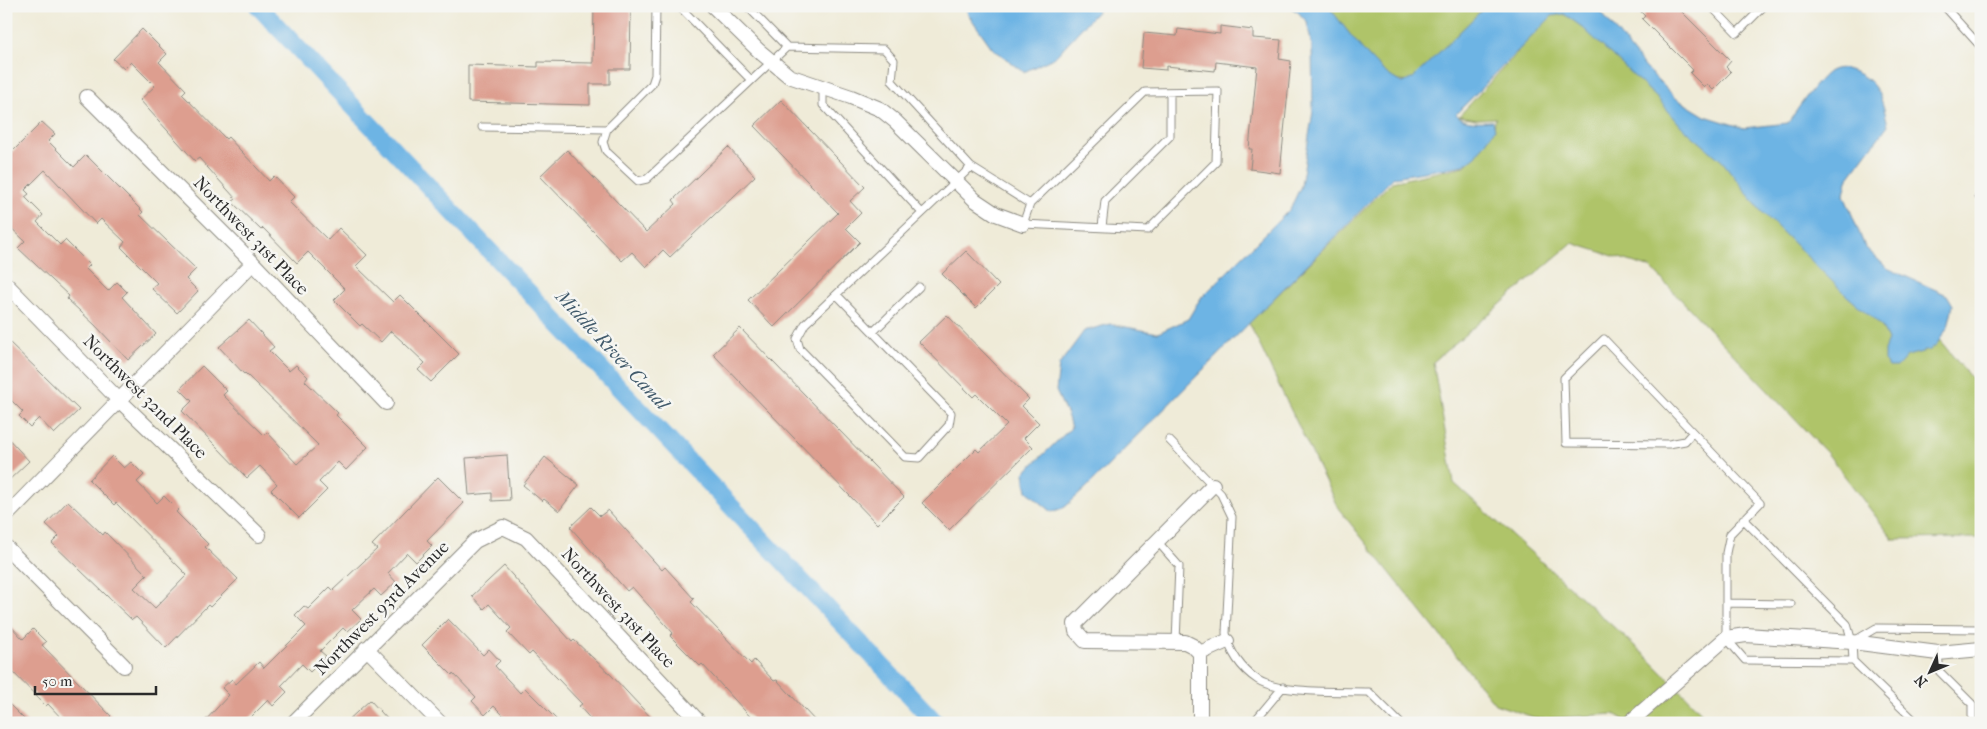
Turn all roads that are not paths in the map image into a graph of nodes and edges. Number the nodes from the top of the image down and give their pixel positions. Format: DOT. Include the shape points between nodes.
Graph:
graph roads {
  1 [pos="656,6"];
  2 [pos="679,6"];
  3 [pos="713,6"];
  4 [pos="747,6"];
  5 [pos="1710,6"];
  6 [pos="1764,6"];
  7 [pos="1944,6"];
  8 [pos="787,47"];
  9 [pos="1981,47"];
  10 [pos="770,61"];
  11 [pos="751,80"];
  12 [pos="823,88"];
  13 [pos="1170,92"];
  14 [pos="87,97"];
  15 [pos="482,126"];
  16 [pos="607,129"];
  17 [pos="971,167"];
  18 [pos="956,180"];
  19 [pos="1981,186"];
  20 [pos="1981,198"];
  21 [pos="1030,204"];
  22 [pos="922,213"];
  23 [pos="1023,224"];
  24 [pos="1102,227"];
  25 [pos="253,264"];
  26 [pos="6,284"];
  27 [pos="919,287"];
  28 [pos="837,295"];
  29 [pos="873,332"];
  30 [pos="118,399"];
  31 [pos="386,403"];
  32 [pos="1692,433"];
  33 [pos="1169,440"];
  34 [pos="1213,485"];
  35 [pos="6,516"];
  36 [pos="1744,519"];
  37 [pos="503,527"];
  38 [pos="259,535"];
  39 [pos="1158,541"];
  40 [pos="6,547"];
  41 [pos="1726,603"];
  42 [pos="1791,604"];
  43 [pos="1981,629"];
  44 [pos="1726,638"];
  45 [pos="1227,641"];
  46 [pos="1176,642"];
  47 [pos="1852,642"];
  48 [pos="366,648"];
  49 [pos="1981,649"];
  50 [pos="1200,653"];
  51 [pos="1938,653"];
  52 [pos="1853,661"];
  53 [pos="124,666"];
  54 [pos="1283,687"];
  55 [pos="293,723"];
  56 [pos="440,723"];
  57 [pos="700,723"];
  58 [pos="1200,723"];
  59 [pos="1253,723"];
  60 [pos="1400,723"];
  61 [pos="1629,723"];
  62 [pos="1917,723"];
  63 [pos="1972,723"];
  1 -- 16 [label="lane" via="655,75 652,84"];
  2 -- 11 [label="lane"];
  3 -- 10 [label="street"];
  4 -- 8 [label="lane"];
  5 -- 6 [label="lane" via="1737,33"];
  7 -- 9 [label="lane"];
  8 -- 10 [label="lane"];
  8 -- 17 [label="lane" via="884,49 894,60 892,81"];
  10 -- 11 [label="lane"];
  10 -- 12 [label="street" via="789,76"];
  11 -- 16 [label="lane" via="647,179 638,181 606,151 603,142"];
  12 -- 18 [label="street" via="880,109"];
  12 -- 22 [label="lane" via="823,105"];
  13 -- 21 [label="lane" via="1145,92"];
  13 -- 24 [label="lane" via="1170,136 1105,201"];
  13 -- 24 [label="lane" via="1218,90 1216,162 1148,230"];
  14 -- 25 [label="street, Northwest 31st Place"];
  15 -- 16 [label="lane"];
  17 -- 18 [label="lane"];
  17 -- 21 [label="lane"];
  18 -- 22 [label="lane"];
  18 -- 23 [label="street" via="996,214"];
  19 -- 20 [label="lane"];
  21 -- 23 [label="lane"];
  22 -- 28 [label="lane"];
  23 -- 24 [label="lane"];
  25 -- 30 [label="street"];
  25 -- 31 [label="street, Northwest 31st Place"];
  26 -- 30 [label="street, Northwest 32nd Place"];
  27 -- 29 [label="lane"];
  28 -- 29 [label="lane"];
  28 -- 29 [label="lane" via="805,324 797,339 800,349 905,457 918,458 949,425 951,413"];
  30 -- 35 [label="street"];
  30 -- 38 [label="street, Northwest 32nd Place"];
  32 -- 32 [label="lane" via="1604,340 1564,378 1566,442 1669,444 1685,441"];
  32 -- 36 [label="lane" via="1760,503"];
  33 -- 34 [label="lane"];
  34 -- 39 [label="street"];
  34 -- 45 [label="lane" via="1222,494 1232,518"];
  36 -- 41 [label="lane" via="1730,534 1726,553"];
  36 -- 47 [label="lane" via="1847,624"];
  37 -- 48 [label="street, Northwest 93rd Avenue" via="475,541"];
  37 -- 57 [label="street, Northwest 31st Place" via="526,538"];
  39 -- 46 [label="lane" via="1179,566"];
  39 -- 46 [label="street" via="1075,624 1076,631 1085,641"];
  40 -- 53 [label="street"];
  41 -- 42 [label="lane"];
  41 -- 44 [label="lane"];
  43 -- 47 [label="lane" via="1876,628"];
  44 -- 47 [label="street" via="1746,635"];
  44 -- 52 [label="lane" via="1745,660"];
  44 -- 61 [label="street"];
  45 -- 50 [label="street"];
  45 -- 54 [label="lane" via="1240,664 1258,680"];
  46 -- 50 [label="street" via="1185,642"];
  47 -- 51 [label="street"];
  47 -- 52 [label="lane"];
  48 -- 55 [label="street, Northwest 93rd Avenue"];
  48 -- 56 [label="street"];
  49 -- 51 [label="street"];
  50 -- 58 [label="street"];
  51 -- 63 [label="lane" via="1940,672 1972,704"];
  52 -- 62 [label="lane"];
  54 -- 59 [label="lane"];
  54 -- 60 [label="lane" via="1369,692"];
}
